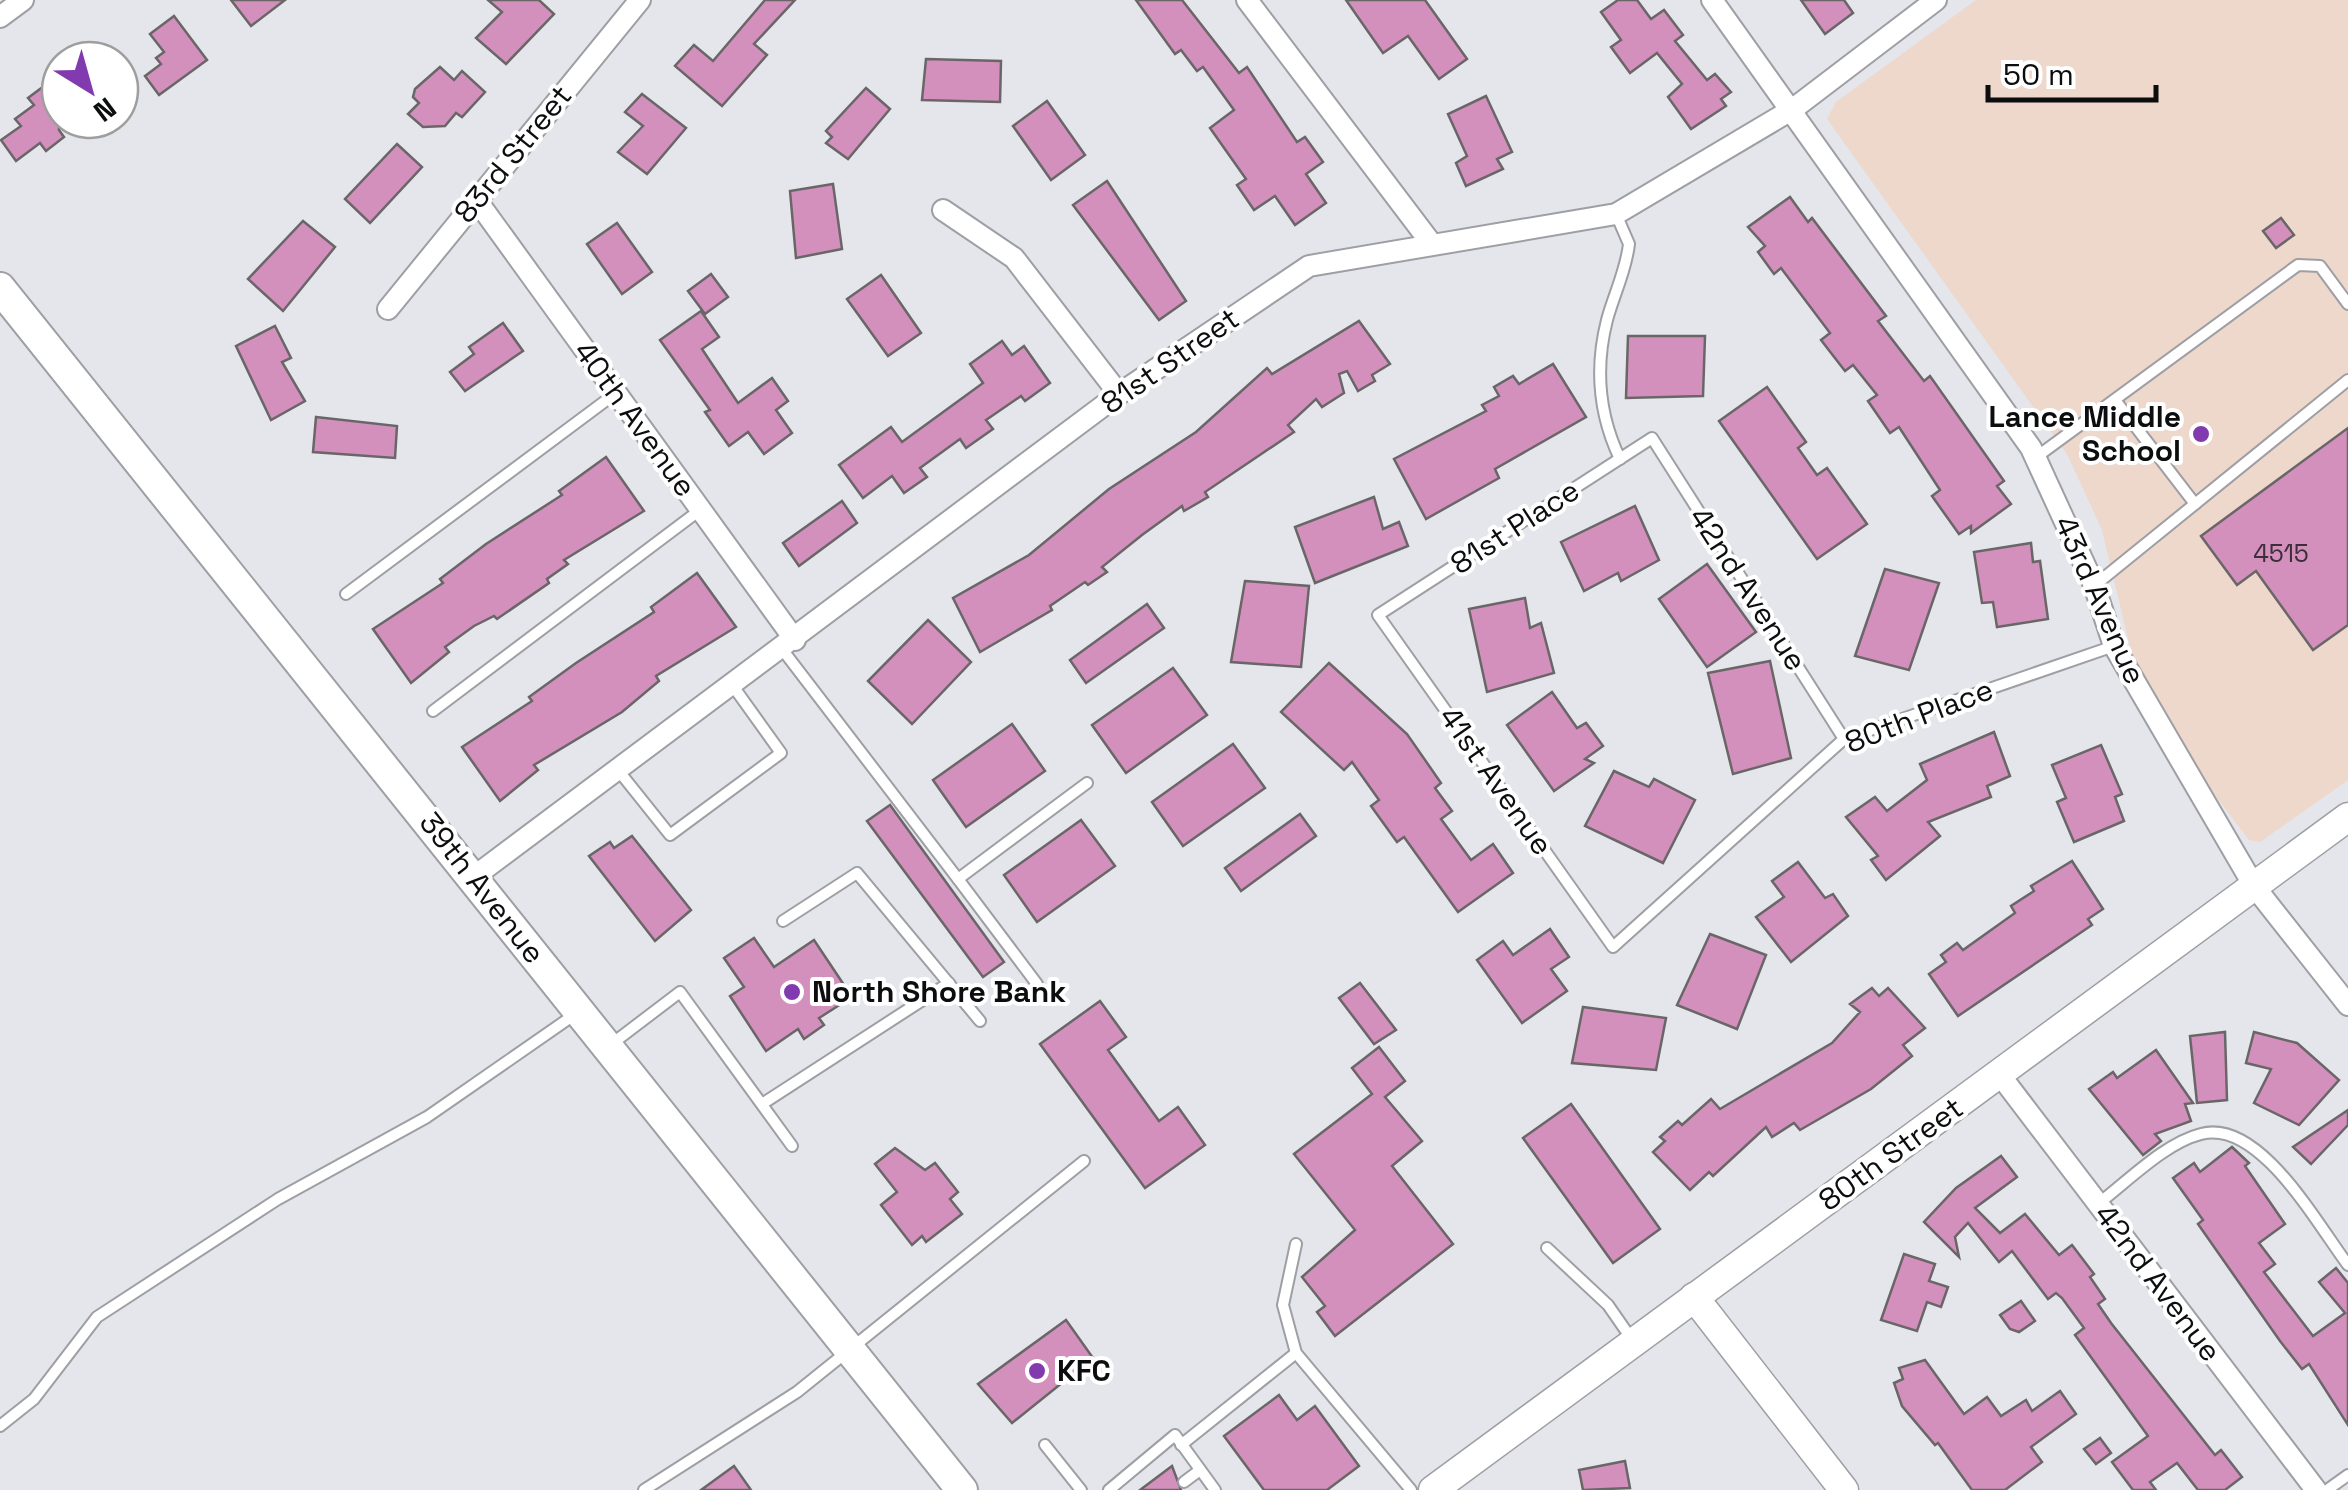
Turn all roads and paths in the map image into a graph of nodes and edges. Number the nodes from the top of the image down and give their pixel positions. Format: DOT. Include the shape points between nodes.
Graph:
graph roads {
  1 [pos="23,0"];
  2 [pos="640,0"];
  3 [pos="1246,0"];
  4 [pos="1712,0"];
  5 [pos="1936,0"];
  6 [pos="0,17"];
  7 [pos="1793,110"];
  8 [pos="475,198"];
  9 [pos="943,210"];
  10 [pos="1616,214"];
  11 [pos="1431,242"];
  12 [pos="0,288"];
  13 [pos="2348,304"];
  14 [pos="388,309"];
  15 [pos="2348,380"];
  16 [pos="616,392"];
  17 [pos="1119,394"];
  18 [pos="2115,400"];
  19 [pos="1652,438"];
  20 [pos="2035,458"];
  21 [pos="1620,459"];
  22 [pos="2195,504"];
  23 [pos="700,510"];
  24 [pos="2094,585"];
  25 [pos="346,594"];
  26 [pos="1378,616"];
  27 [pos="788,645"];
  28 [pos="2114,646"];
  29 [pos="732,686"];
  30 [pos="433,711"];
  31 [pos="1844,739"];
  32 [pos="618,770"];
  33 [pos="1086,783"];
  34 [pos="2348,816"];
  35 [pos="475,876"];
  36 [pos="958,879"];
  37 [pos="2254,886"];
  38 [pos="782,921"];
  39 [pos="1613,947"];
  40 [pos="948,983"];
  41 [pos="1036,984"];
  42 [pos="2348,1005"];
  43 [pos="580,1012"];
  44 [pos="980,1021"];
  45 [pos="608,1047"];
  46 [pos="2000,1075"];
  47 [pos="762,1104"];
  48 [pos="792,1146"];
  49 [pos="1084,1160"];
  50 [pos="2098,1204"];
  51 [pos="1296,1244"];
  52 [pos="1547,1248"];
  53 [pos="2348,1265"];
  54 [pos="1694,1298"];
  55 [pos="1634,1342"];
  56 [pos="849,1350"];
  57 [pos="1296,1353"];
  58 [pos="0,1426"];
  59 [pos="1045,1445"];
  60 [pos="1181,1445"];
  61 [pos="1200,1470"];
  62 [pos="2348,1475"];
  63 [pos="1184,1482"];
  64 [pos="644,1490"];
  65 [pos="962,1490"];
  66 [pos="1081,1490"];
  67 [pos="1109,1490"];
  68 [pos="1215,1490"];
  69 [pos="1411,1490"];
  70 [pos="1433,1490"];
  71 [pos="1844,1490"];
  72 [pos="2316,1490"];
  73 [pos="2327,1490"];
  1 -- 6 [label="street"];
  2 -- 8 [label="street, 83rd Street"];
  3 -- 11 [label="street"];
  4 -- 7 [label="street, 43rd Avenue"];
  5 -- 7 [label="street, 81st Street"];
  7 -- 10 [label="street, 81st Street"];
  7 -- 20 [label="street, 43rd Avenue"];
  8 -- 14 [label="street, 83rd Street"];
  8 -- 16 [label="street, 40th Avenue"];
  9 -- 17 [label="street" via="1014,258"];
  10 -- 11 [label="street, 81st Street"];
  10 -- 21 [label="lane" via="1629,244 1598,372 1608,435"];
  11 -- 17 [label="street, 81st Street" via="1308,266"];
  12 -- 35 [label="main road, 39th Avenue"];
  13 -- 18 [label="lane" via="2320,266 2298,265"];
  15 -- 22 [label="lane"];
  16 -- 23 [label="street, 40th Avenue"];
  16 -- 25 [label="lane"];
  17 -- 27 [label="street, 81st Street"];
  18 -- 20 [label="lane"];
  18 -- 22 [label="lane"];
  19 -- 21 [label="lane, 81st Place"];
  19 -- 31 [label="lane, 42nd Avenue"];
  20 -- 24 [label="street, 43rd Avenue"];
  21 -- 26 [label="lane, 81st Place"];
  22 -- 24 [label="lane"];
  23 -- 27 [label="street, 40th Avenue"];
  23 -- 30 [label="lane"];
  24 -- 28 [label="street, 43rd Avenue"];
  26 -- 39 [label="lane, 41st Avenue"];
  27 -- 29 [label="street, 81st Street"];
  27 -- 36 [label="lane"];
  28 -- 31 [label="lane, 80th Place"];
  28 -- 37 [label="street, 43rd Avenue"];
  29 -- 32 [label="street, 81st Street"];
  29 -- 32 [label="lane" via="780,754 670,835"];
  31 -- 39 [label="lane, 80th Place"];
  32 -- 35 [label="street, 81st Street"];
  33 -- 36 [label="lane"];
  34 -- 37 [label="street, 80th Street"];
  35 -- 43 [label="main road, 39th Avenue"];
  36 -- 41 [label="lane"];
  37 -- 42 [label="street, 43rd Avenue"];
  37 -- 46 [label="street, 80th Street"];
  38 -- 40 [label="lane" via="857,873"];
  40 -- 44 [label="lane"];
  40 -- 47 [label="lane"];
  43 -- 45 [label="main road, 39th Avenue"];
  43 -- 58 [label="lane" via="427,1117 278,1199 98,1316 34,1399"];
  45 -- 47 [label="lane" via="680,992"];
  45 -- 56 [label="main road, 39th Avenue"];
  46 -- 50 [label="street, 42nd Avenue"];
  46 -- 54 [label="street, 80th Street"];
  47 -- 48 [label="lane"];
  49 -- 56 [label="lane"];
  50 -- 53 [label="lane" via="2198,1134 2223,1130 2265,1156"];
  50 -- 72 [label="street, 42nd Avenue"];
  51 -- 57 [label="lane" via="1283,1305"];
  52 -- 55 [label="lane" via="1608,1305"];
  54 -- 55 [label="street, 80th Street"];
  54 -- 71 [label="street"];
  55 -- 70 [label="street, 80th Street"];
  56 -- 64 [label="lane" via="798,1392"];
  56 -- 65 [label="main road, 39th Avenue"];
  57 -- 60 [label="lane"];
  57 -- 69 [label="lane"];
  59 -- 66 [label="lane"];
  60 -- 61 [label="lane"];
  60 -- 67 [label="lane" via="1174,1435"];
  61 -- 63 [label="lane"];
  61 -- 68 [label="lane"];
  62 -- 73 [label="lane"];
}
